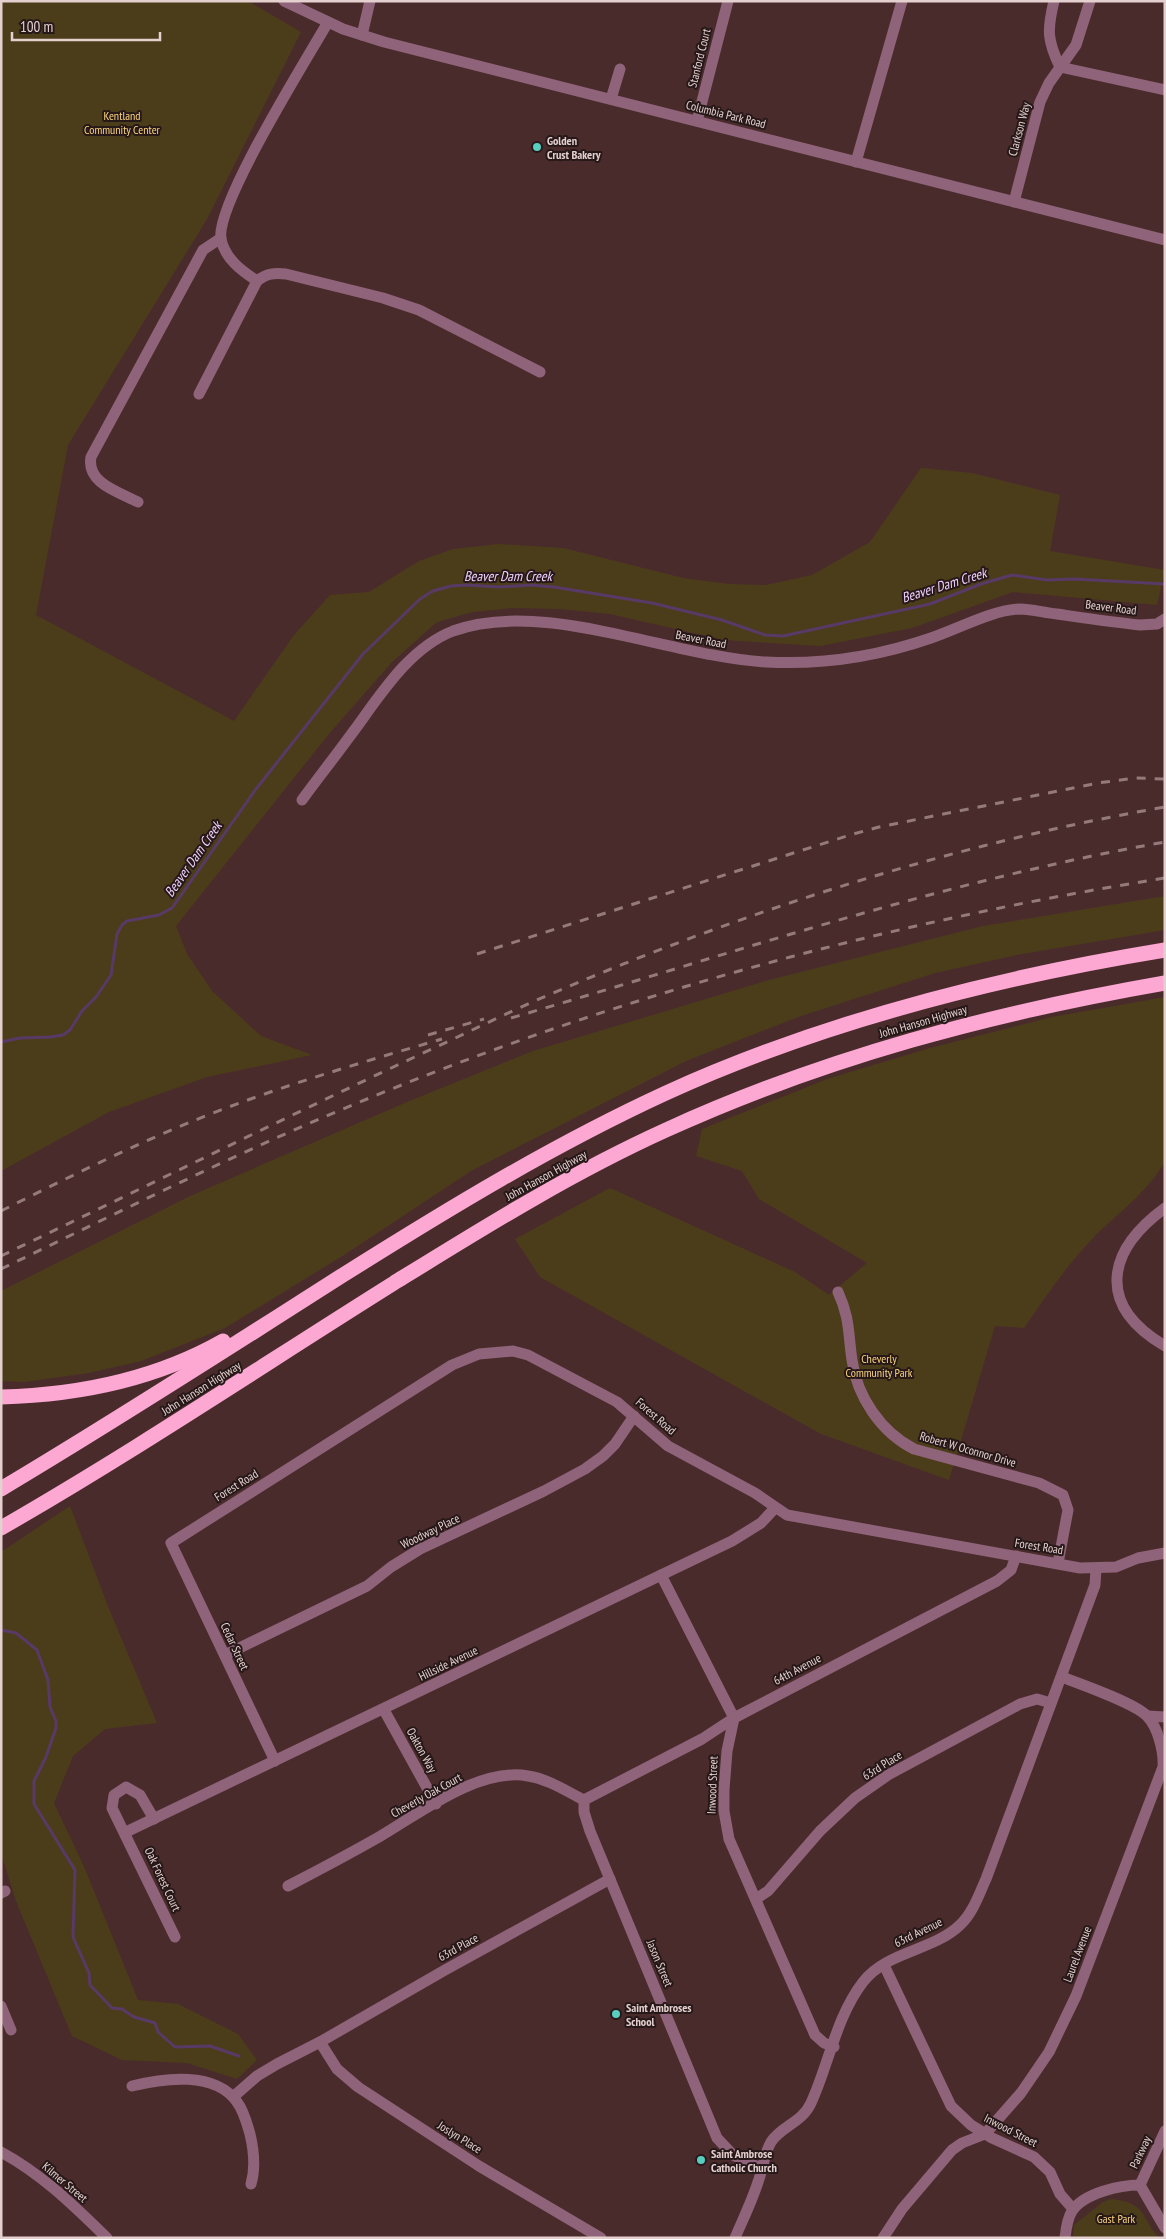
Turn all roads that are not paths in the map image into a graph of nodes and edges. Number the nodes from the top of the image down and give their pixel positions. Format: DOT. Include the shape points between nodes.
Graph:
graph roads {
  1 [pos="284,1"];
  2 [pos="370,1"];
  3 [pos="728,1"];
  4 [pos="902,1"];
  5 [pos="1054,1"];
  6 [pos="1090,1"];
  7 [pos="328,22"];
  8 [pos="362,35"];
  9 [pos="1060,67"];
  10 [pos="620,69"];
  11 [pos="1165,90"];
  12 [pos="611,99"];
  13 [pos="697,121"];
  14 [pos="856,162"];
  15 [pos="1014,202"];
  16 [pos="221,238"];
  17 [pos="1165,240"];
  18 [pos="257,281"];
  19 [pos="540,372"];
  20 [pos="199,394"];
  21 [pos="138,502"];
  22 [pos="1165,619"];
  23 [pos="302,800"];
  24 [pos="1165,950"];
  25 [pos="1165,983"];
  26 [pos="1165,1208"];
  27 [pos="838,1292"];
  28 [pos="305,1300"];
  29 [pos="1165,1346"];
  30 [pos="1,1397"];
  31 [pos="634,1416"];
  32 [pos="91,1474"];
  33 [pos="1,1489"];
  34 [pos="775,1508"];
  35 [pos="1,1528"];
  36 [pos="1,1540"];
  37 [pos="171,1543"];
  38 [pos="1165,1553"];
  39 [pos="1016,1556"];
  40 [pos="1058,1563"];
  41 [pos="1096,1569"];
  42 [pos="661,1574"];
  43 [pos="225,1655"];
  44 [pos="1062,1677"];
  45 [pos="1051,1703"];
  46 [pos="384,1710"];
  47 [pos="1148,1716"];
  48 [pos="1165,1717"];
  49 [pos="734,1718"];
  50 [pos="1164,1758"];
  51 [pos="275,1761"];
  52 [pos="584,1800"];
  53 [pos="436,1804"];
  54 [pos="154,1819"];
  55 [pos="126,1832"];
  56 [pos="610,1879"];
  57 [pos="288,1886"];
  58 [pos="756,1899"];
  59 [pos="175,1937"];
  60 [pos="884,1966"];
  61 [pos="1,2006"];
  62 [pos="11,2030"];
  63 [pos="320,2042"];
  64 [pos="834,2047"];
  65 [pos="132,2086"];
  66 [pos="233,2097"];
  67 [pos="1165,2131"];
  68 [pos="985,2134"];
  69 [pos="1,2152"];
  70 [pos="762,2169"];
  71 [pos="250,2184"];
  72 [pos="1140,2185"];
  73 [pos="1073,2209"];
  74 [pos="1165,2228"];
  75 [pos="107,2238"];
  76 [pos="600,2238"];
  77 [pos="735,2238"];
  78 [pos="883,2238"];
  79 [pos="1065,2238"];
  1 -- 7 [label="street, Columbia Park Road"];
  2 -- 8 [label="street"];
  3 -- 13 [label="street, Stanford Court"];
  4 -- 14 [label="street"];
  5 -- 9 [label="street" via="1048,32 1050,46"];
  6 -- 9 [label="street, Clarkson Way" via="1078,39"];
  7 -- 8 [label="street, Columbia Park Road"];
  7 -- 16 [label="street" via="233,193 222,218"];
  8 -- 12 [label="street, Columbia Park Road"];
  9 -- 11 [label="street"];
  9 -- 15 [label="street, Clarkson Way" via="1039,105"];
  10 -- 12 [label="street"];
  12 -- 13 [label="street, Columbia Park Road"];
  13 -- 14 [label="street, Columbia Park Road"];
  14 -- 15 [label="street, Columbia Park Road"];
  15 -- 17 [label="street, Columbia Park Road"];
  16 -- 18 [label="street" via="228,256"];
  16 -- 21 [label="street" via="203,250 91,457 91,470 98,480"];
  18 -- 19 [label="street" via="273,272 383,298 419,310"];
  18 -- 20 [label="street"];
  22 -- 23 [label="street, Beaver Road" via="1157,624 1140,625 1020,609 987,617 912,645 873,654 829,660 767,662 700,653 571,626 532,622 472,626 427,645 393,679"];
  24 -- 28 [label="highway, John Hanson Highway" via="939,997 816,1034 732,1064 635,1108 512,1171"];
  25 -- 32 [label="highway, John Hanson Highway" via="1032,1008 904,1041 796,1076 664,1130 570,1178 478,1231"];
  26 -- 29 [label="street" via="1129,1242 1119,1265 1117,1280 1121,1302 1132,1322 1144,1334"];
  27 -- 40 [label="street, Robert W Oconnor Drive" via="848,1318 856,1376 873,1413 884,1427 914,1449 1040,1483 1063,1495 1068,1510"];
  28 -- 30 [label="highway" via="200,1353 145,1374 83,1389"];
  28 -- 33 [label="highway, John Hanson Highway"];
  31 -- 34 [label="street, Forest Road" via="668,1446 755,1493"];
  31 -- 37 [label="street, Forest Road" via="609,1397 528,1354 513,1351 480,1354 452,1366"];
  31 -- 43 [label="street, Woodway Place" via="615,1444 586,1469 420,1549 367,1586"];
  32 -- 35 [label="highway, John Hanson Highway"];
  32 -- 36 [label="highway" via="54,1507"];
  34 -- 39 [label="street, Forest Road" via="802,1519"];
  34 -- 42 [label="street, Hillside Avenue" via="745,1534"];
  37 -- 43 [label="street, Cedar Street"];
  38 -- 41 [label="street, Forest Road" via="1138,1558 1116,1567"];
  39 -- 40 [label="street, Forest Road"];
  39 -- 49 [label="street, 64th Avenue" via="1010,1570 997,1581"];
  40 -- 41 [label="street, Forest Road"];
  41 -- 44 [label="street, 63rd Avenue" via="1095,1585"];
  42 -- 46 [label="street, Hillside Avenue"];
  42 -- 49 [label="street"];
  43 -- 51 [label="street, Cedar Street"];
  44 -- 45 [label="street, 63rd Avenue"];
  44 -- 47 [label="street"];
  45 -- 58 [label="street, 63rd Place" via="1037,1700 1020,1704 888,1775 840,1811 768,1891"];
  45 -- 60 [label="street, 63rd Avenue" via="986,1879 970,1911 947,1936"];
  46 -- 51 [label="street, Hillside Avenue"];
  46 -- 53 [label="street, Oakton Way"];
  47 -- 48 [label="street"];
  47 -- 50 [label="street, Laurel Avenue"];
  49 -- 52 [label="street, 64th Avenue" via="702,1739"];
  49 -- 58 [label="street, Inwood Street" via="726,1770 726,1826"];
  50 -- 68 [label="street, Laurel Avenue" via="1154,1792 1061,2031 1021,2094"];
  51 -- 54 [label="street, Hillside Avenue"];
  52 -- 53 [label="street, Cheverly Oak Court" via="545,1781 514,1775 482,1780"];
  52 -- 56 [label="street, Jason Street" via="586,1820"];
  53 -- 57 [label="street, Cheverly Oak Court"];
  54 -- 55 [label="street, Hillside Avenue"];
  54 -- 55 [label="street, Oak Forest Court" via="140,1795 131,1788 121,1788 111,1803"];
  55 -- 59 [label="street, Oak Forest Court"];
  56 -- 63 [label="street, 63rd Place"];
  56 -- 70 [label="street, Jason Street" via="717,2138 733,2155"];
  58 -- 64 [label="street, Inwood Street" via="815,2035"];
  60 -- 64 [label="street, 63rd Avenue" via="872,1973 857,1991"];
  60 -- 68 [label="street, Inwood Street" via="951,2106"];
  61 -- 62 [label="street"];
  63 -- 66 [label="street, 63rd Place" via="277,2064"];
  63 -- 76 [label="street, Joslyn Place" via="346,2078 376,2100"];
  64 -- 70 [label="street, 63rd Avenue" via="807,2111 771,2141"];
  65 -- 66 [label="street" via="193,2080 216,2086"];
  66 -- 71 [label="street" via="240,2107 252,2142 254,2171"];
  67 -- 72 [label="street, Parkway"];
  68 -- 73 [label="street, Inwood Street" via="1034,2157 1050,2172 1065,2202"];
  68 -- 78 [label="street, Laurel Avenue" via="952,2150 902,2209"];
  69 -- 75 [label="street, Kilmer Street" via="62,2194"];
  70 -- 77 [label="street, 63rd Avenue"];
  72 -- 73 [label="street" via="1106,2190"];
  72 -- 74 [label="street"];
  73 -- 79 [label="street"];
}
